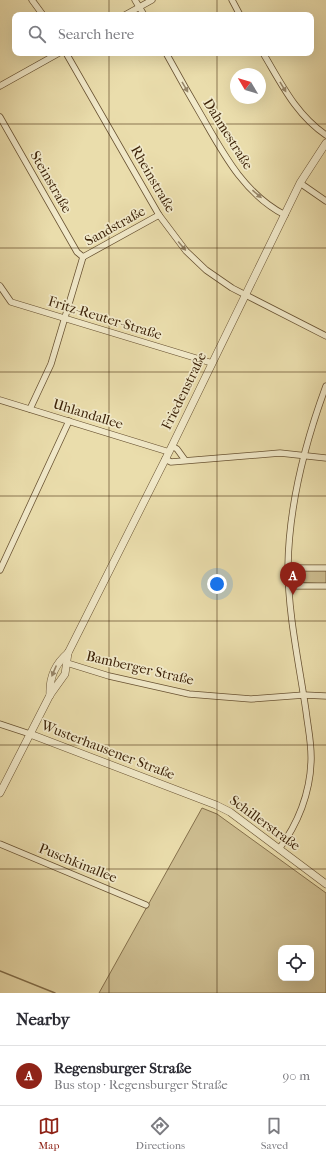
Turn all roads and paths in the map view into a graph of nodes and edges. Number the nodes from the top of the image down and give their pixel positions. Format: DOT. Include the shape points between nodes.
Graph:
graph roads {
  1 [pos="32,0"];
  2 [pos="135,0"];
  3 [pos="152,0"];
  4 [pos="232,0"];
  5 [pos="140,7"];
  6 [pos="41,12"];
  7 [pos="131,12"];
  8 [pos="142,12"];
  9 [pos="238,12"];
  10 [pos="53,56"];
  11 [pos="68,56"];
  12 [pos="168,56"];
  13 [pos="265,56"];
  14 [pos="0,86"];
  15 [pos="0,117"];
  16 [pos="326,135"];
  17 [pos="326,143"];
  18 [pos="300,183"];
  19 [pos="326,200"];
  20 [pos="159,215"];
  21 [pos="285,215"];
  22 [pos="83,257"];
  23 [pos="0,286"];
  24 [pos="245,296"];
  25 [pos="64,318"];
  26 [pos="326,336"];
  27 [pos="212,364"];
  28 [pos="326,386"];
  29 [pos="0,400"];
  30 [pos="30,409"];
  31 [pos="69,421"];
  32 [pos="170,449"];
  33 [pos="305,455"];
  34 [pos="326,458"];
  35 [pos="165,460"];
  36 [pos="186,460"];
  37 [pos="288,568"];
  38 [pos="326,568"];
  39 [pos="0,570"];
  40 [pos="289,586"];
  41 [pos="326,586"];
  42 [pos="68,653"];
  43 [pos="68,663"];
  44 [pos="50,695"];
  45 [pos="304,695"];
  46 [pos="326,696"];
  47 [pos="0,724"];
  48 [pos="30,734"];
  49 [pos="0,793"];
  50 [pos="206,801"];
  51 [pos="0,844"];
  52 [pos="279,849"];
  53 [pos="326,884"];
  54 [pos="146,905"];
  1 -- 6 [label="street"];
  2 -- 5 [label="street"];
  3 -- 5 [label="street"];
  4 -- 9 [label="street"];
  5 -- 7 [label="street"];
  5 -- 8 [label="street"];
  10 -- 14 [label="street"];
  11 -- 20 [label="street, Rheinstraße"];
  12 -- 21 [label="street, Dahmestraße, one-way" via="228,163 255,193"];
  13 -- 16 [label="street, one-way" via="296,108"];
  15 -- 22 [label="street, Steinstraße" via="77,252"];
  17 -- 18 [label="street, Friedenstraße"];
  18 -- 19 [label="street"];
  18 -- 21 [label="street, Friedenstraße"];
  20 -- 22 [label="street, Sandstraße"];
  20 -- 24 [label="street, Rheinstraße, one-way" via="178,242 196,261"];
  21 -- 24 [label="street, Friedenstraße"];
  22 -- 25 [label="street"];
  23 -- 25 [label="street, Fritz-Reuter-Straße" via="11,302"];
  24 -- 26 [label="street, Rheinstraße"];
  24 -- 27 [label="street, Friedenstraße"];
  25 -- 27 [label="street, Fritz-Reuter-Straße"];
  25 -- 30 [label="street" via="51,364"];
  27 -- 32 [label="street, Friedenstraße"];
  28 -- 33 [label="street"];
  29 -- 30 [label="street, Uhlandallee"];
  30 -- 31 [label="street, Uhlandallee"];
  31 -- 32 [label="street, Uhlandallee"];
  31 -- 39 [label="street"];
  32 -- 35 [label="street, Friedenstraße"];
  32 -- 36 [label="street" via="177,448"];
  33 -- 34 [label="street"];
  33 -- 36 [label="street" via="280,453"];
  33 -- 37 [label="street" via="294,504"];
  35 -- 36 [label="street"];
  35 -- 42 [label="street, Friedenstraße"];
  37 -- 38 [label="street"];
  37 -- 40 [label="street"];
  40 -- 41 [label="street"];
  40 -- 45 [label="street"];
  42 -- 43 [label="street, Friedenstraße"];
  42 -- 44 [label="street, Friedenstraße, one-way" via="58,662 53,672"];
  43 -- 44 [label="street, Friedenstraße" via="62,680"];
  43 -- 45 [label="street, Bamberger Straße" via="110,676 189,694 250,699"];
  44 -- 48 [label="street, Friedenstraße"];
  45 -- 46 [label="street, Bamberger Straße"];
  45 -- 52 [label="street" via="311,749 310,771 299,815"];
  47 -- 48 [label="street, Wusterhausener Straße"];
  48 -- 49 [label="street, Friedenstraße"];
  48 -- 50 [label="street, Wusterhausener Straße"];
  50 -- 52 [label="street, Schillerstraße" via="230,812"];
  51 -- 54 [label="street, Puschkinallee"];
  52 -- 53 [label="street, Schillerstraße"];
}
